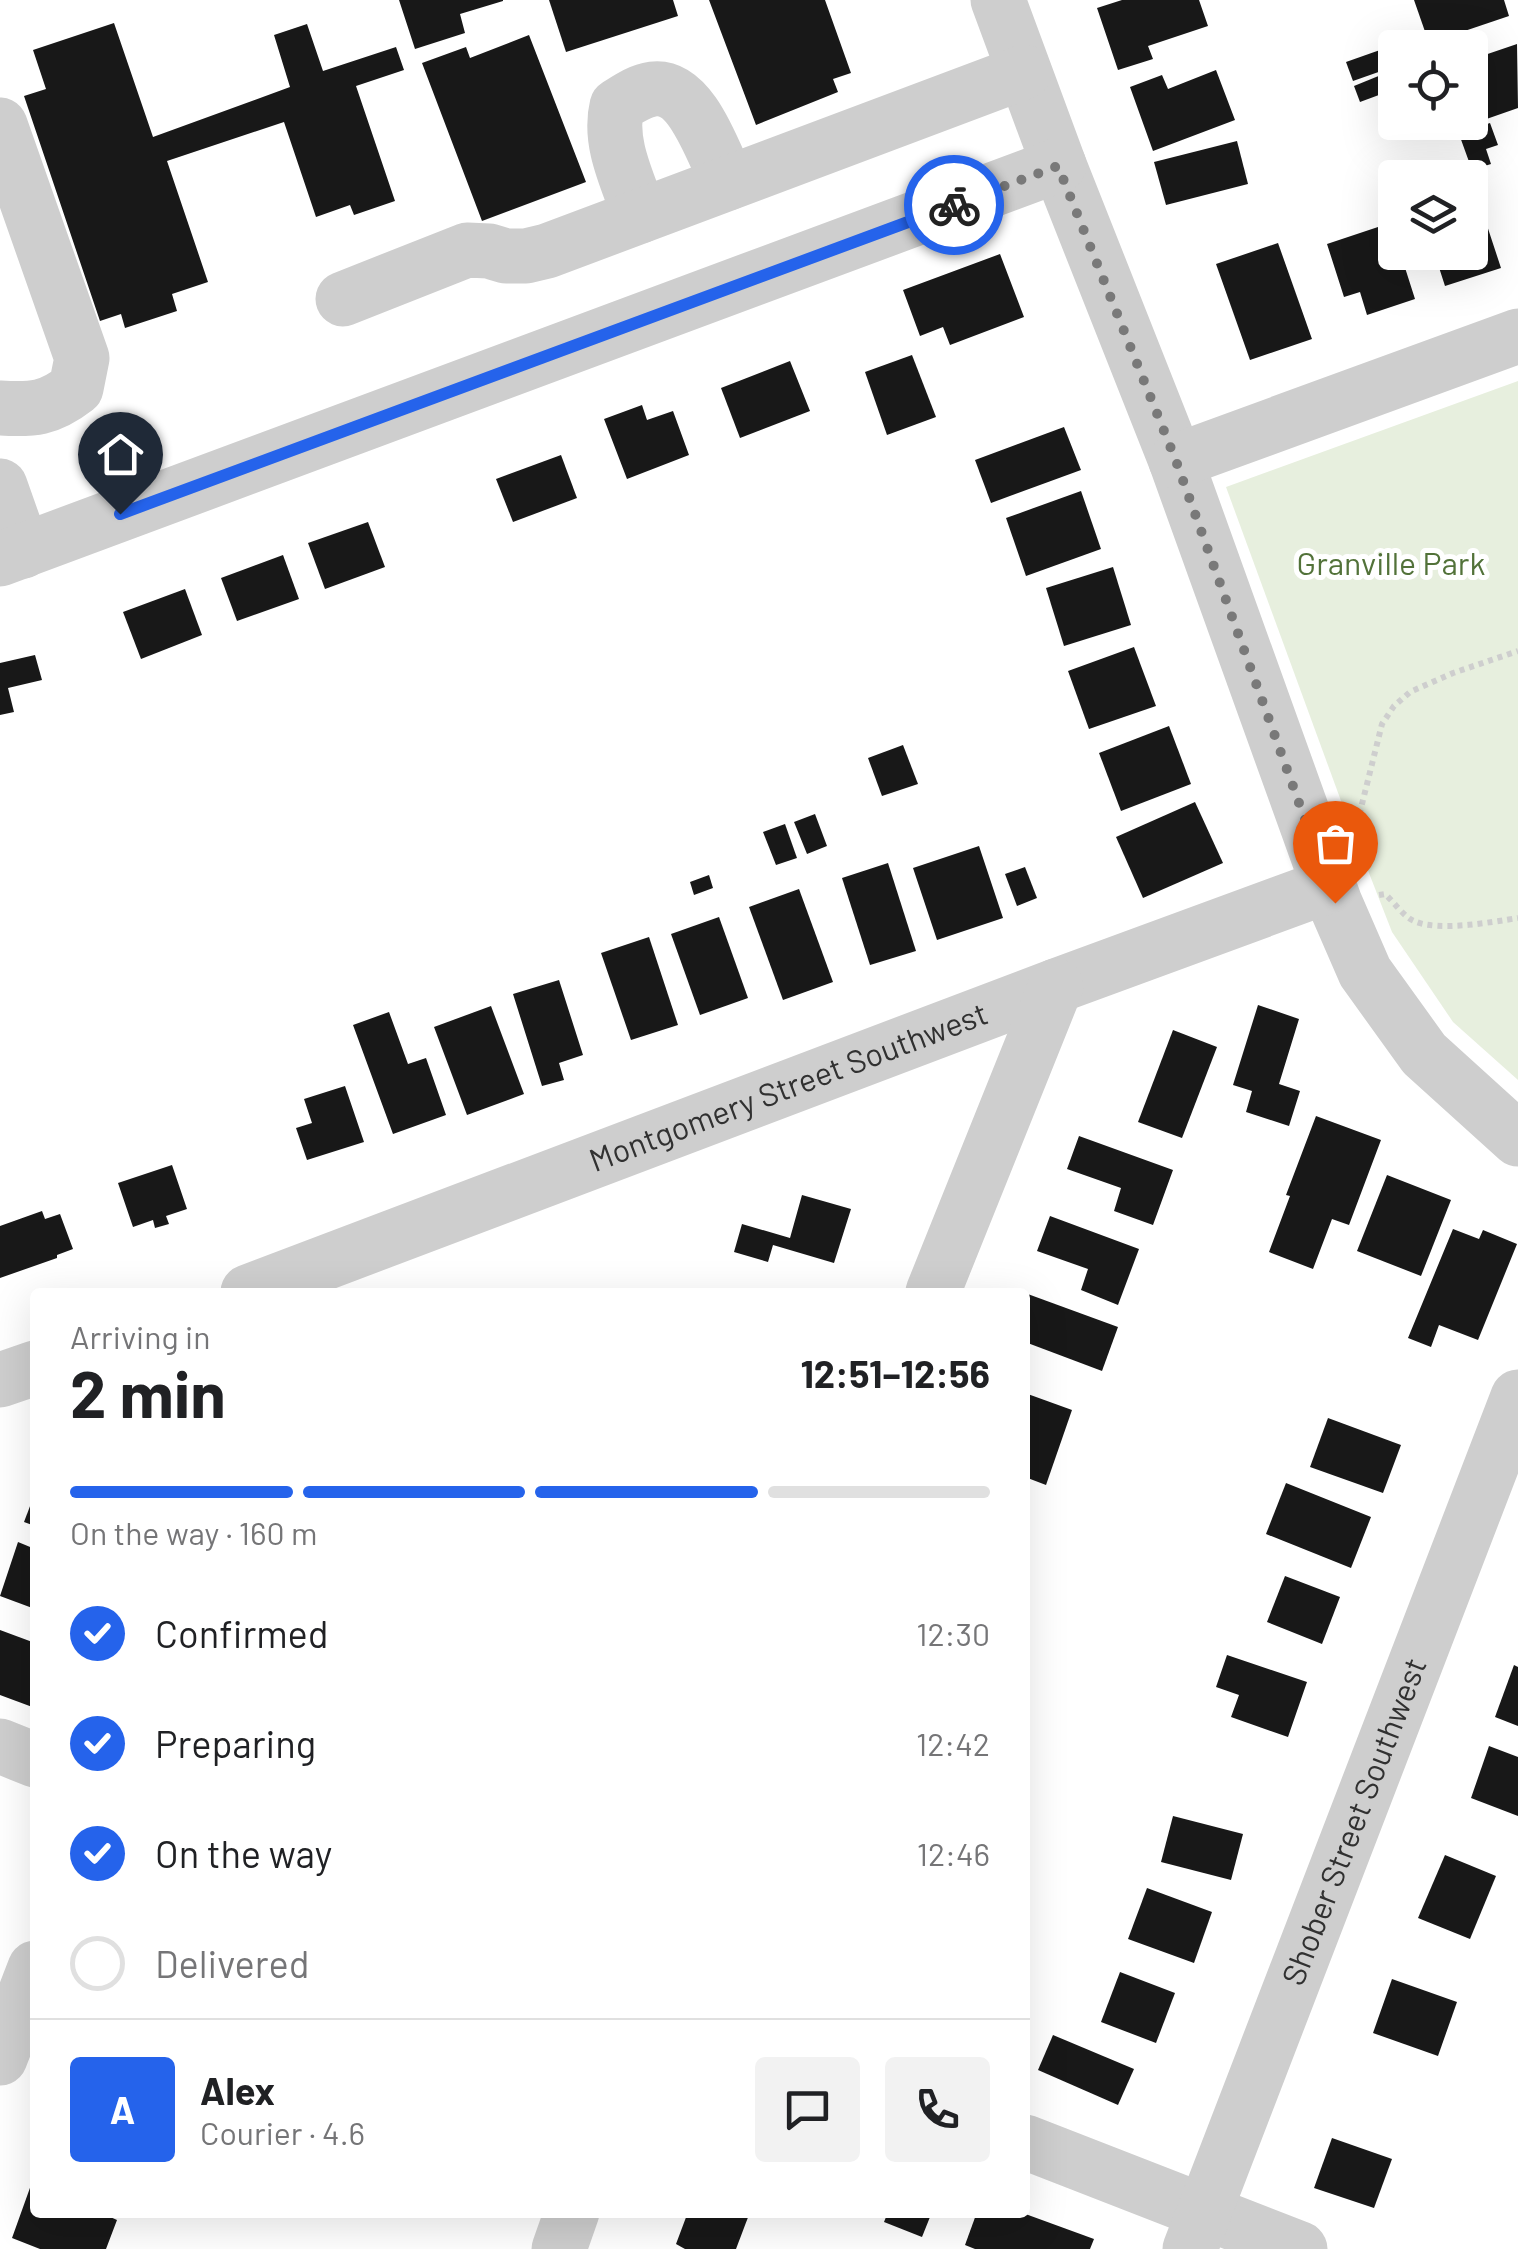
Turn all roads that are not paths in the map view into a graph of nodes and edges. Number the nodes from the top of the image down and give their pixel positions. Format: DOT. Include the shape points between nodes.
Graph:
graph roads {
  1 [pos="998,0"];
  2 [pos="1024,72"];
  3 [pos="0,125"];
  4 [pos="1058,166"];
  5 [pos="728,183"];
  6 [pos="640,216"];
  7 [pos="343,299"];
  8 [pos="1518,336"];
  9 [pos="0,408"];
  10 [pos="1176,461"];
  11 [pos="0,486"];
  12 [pos="12,555"];
  13 [pos="1353,890"];
  14 [pos="1056,986"];
  15 [pos="1518,1139"];
  16 [pos="278,1287"];
  17 [pos="935,1288"];
  18 [pos="30,1370"];
  19 [pos="0,1380"];
  20 [pos="1518,1397"];
  21 [pos="0,1746"];
  22 [pos="30,1758"];
  23 [pos="30,1981"];
  24 [pos="0,2058"];
  25 [pos="1030,2145"];
  26 [pos="570,2218"];
  27 [pos="1197,2230"];
  28 [pos="559,2249"];
  29 [pos="1300,2249"];
  1 -- 2 [label="street"];
  2 -- 4 [label="street"];
  2 -- 5 [label="street"];
  3 -- 9 [label="street" via="82,358 76,388 56,403"];
  4 -- 10 [label="street"];
  4 -- 12 [label="street"];
  5 -- 6 [label="street"];
  5 -- 6 [label="street" via="682,98 666,89 634,95 617,106 612,126"];
  6 -- 7 [label="street" via="526,256 460,252"];
  8 -- 10 [label="street"];
  10 -- 13 [label="street"];
  11 -- 12 [label="street"];
  13 -- 14 [label="street, Montgomery Street Southwest"];
  13 -- 15 [label="street" via="1365,972 1424,1054"];
  14 -- 16 [label="street, Montgomery Street Southwest"];
  14 -- 17 [label="street"];
  18 -- 19 [label="street"];
  20 -- 27 [label="street, Shober Street Southwest"];
  21 -- 22 [label="street"];
  23 -- 24 [label="street"];
  25 -- 27 [label="street"];
  26 -- 28 [label="street"];
  27 -- 29 [label="street"];
}
